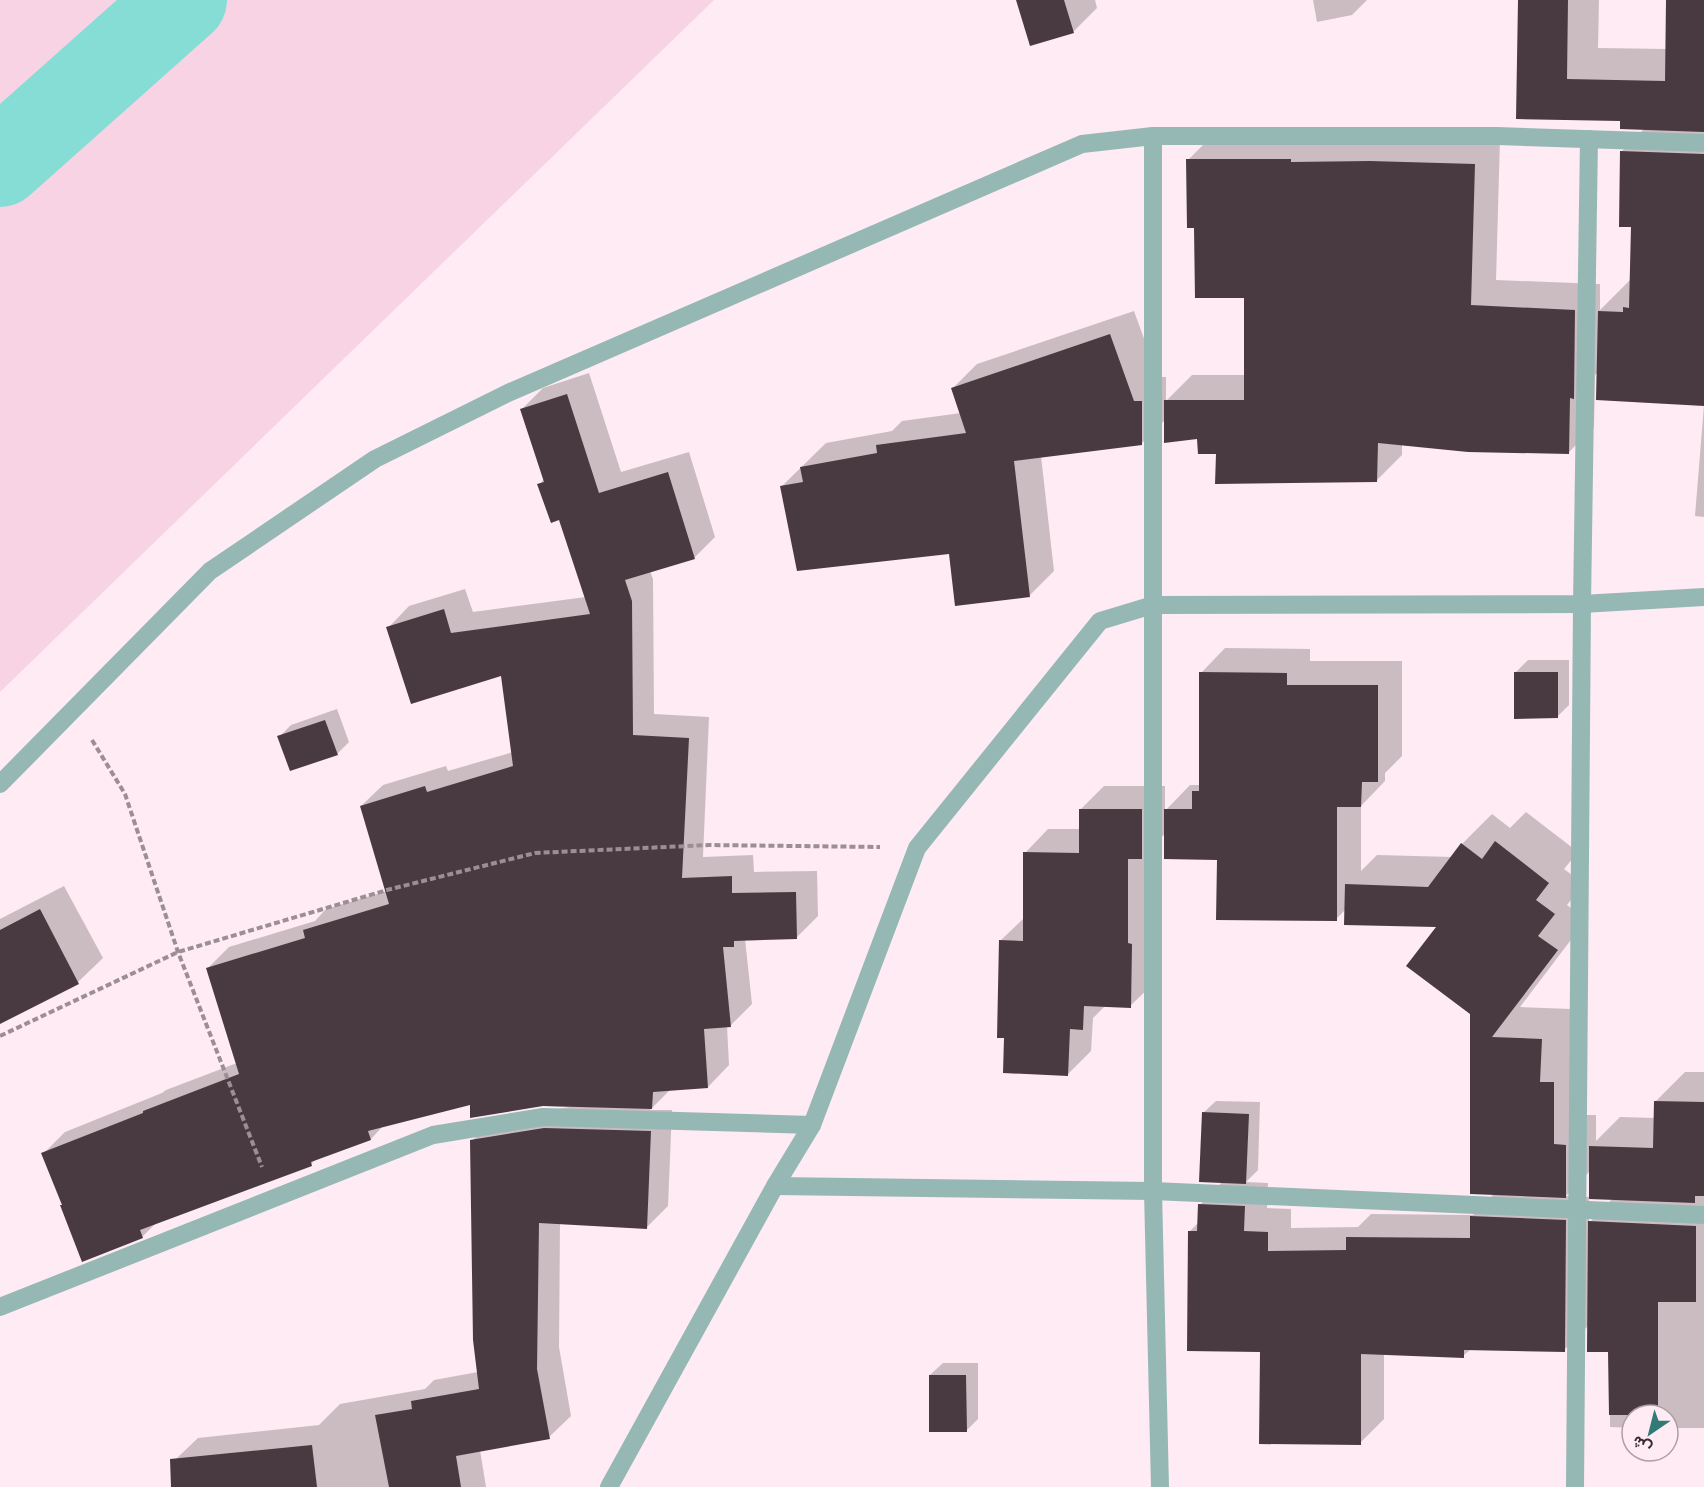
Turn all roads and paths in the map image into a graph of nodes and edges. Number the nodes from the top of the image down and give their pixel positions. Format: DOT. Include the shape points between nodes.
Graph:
graph roads {
  1 [pos="1153,136"];
  2 [pos="1589,139"];
  3 [pos="1704,143"];
  4 [pos="1704,597"];
  5 [pos="1582,604"];
  6 [pos="1154,605"];
  7 [pos="74,710"];
  8 [pos="0,784"];
  9 [pos="917,848"];
  10 [pos="178,952"];
  11 [pos="0,1036"];
  12 [pos="812,1125"];
  13 [pos="775,1186"];
  14 [pos="1153,1191"];
  15 [pos="274,1198"];
  16 [pos="1578,1210"];
  17 [pos="1704,1215"];
  18 [pos="0,1307"];
  19 [pos="609,1487"];
  20 [pos="1160,1487"];
  21 [pos="1575,1487"];
  1 -- 2 [label="street"];
  1 -- 6 [label="street"];
  1 -- 7 [label="street" via="1082,144 508,393 375,459 210,571"];
  2 -- 3 [label="street"];
  2 -- 5 [label="street"];
  4 -- 5 [label="street"];
  5 -- 6 [label="street"];
  5 -- 16 [label="street"];
  6 -- 9 [label="street" via="1100,621"];
  6 -- 14 [label="street"];
  7 -- 8 [label="street"];
  7 -- 10 [label="path" via="125,794"];
  9 -- 10 [label="path" via="709,845 535,854 387,890"];
  9 -- 12 [label="street"];
  10 -- 11 [label="path"];
  10 -- 15 [label="path"];
  12 -- 13 [label="street"];
  12 -- 15 [label="street" via="543,1117 433,1135"];
  13 -- 14 [label="street"];
  13 -- 19 [label="street"];
  14 -- 16 [label="street"];
  14 -- 20 [label="street"];
  15 -- 18 [label="street"];
  16 -- 17 [label="street"];
  16 -- 21 [label="street"];
}
